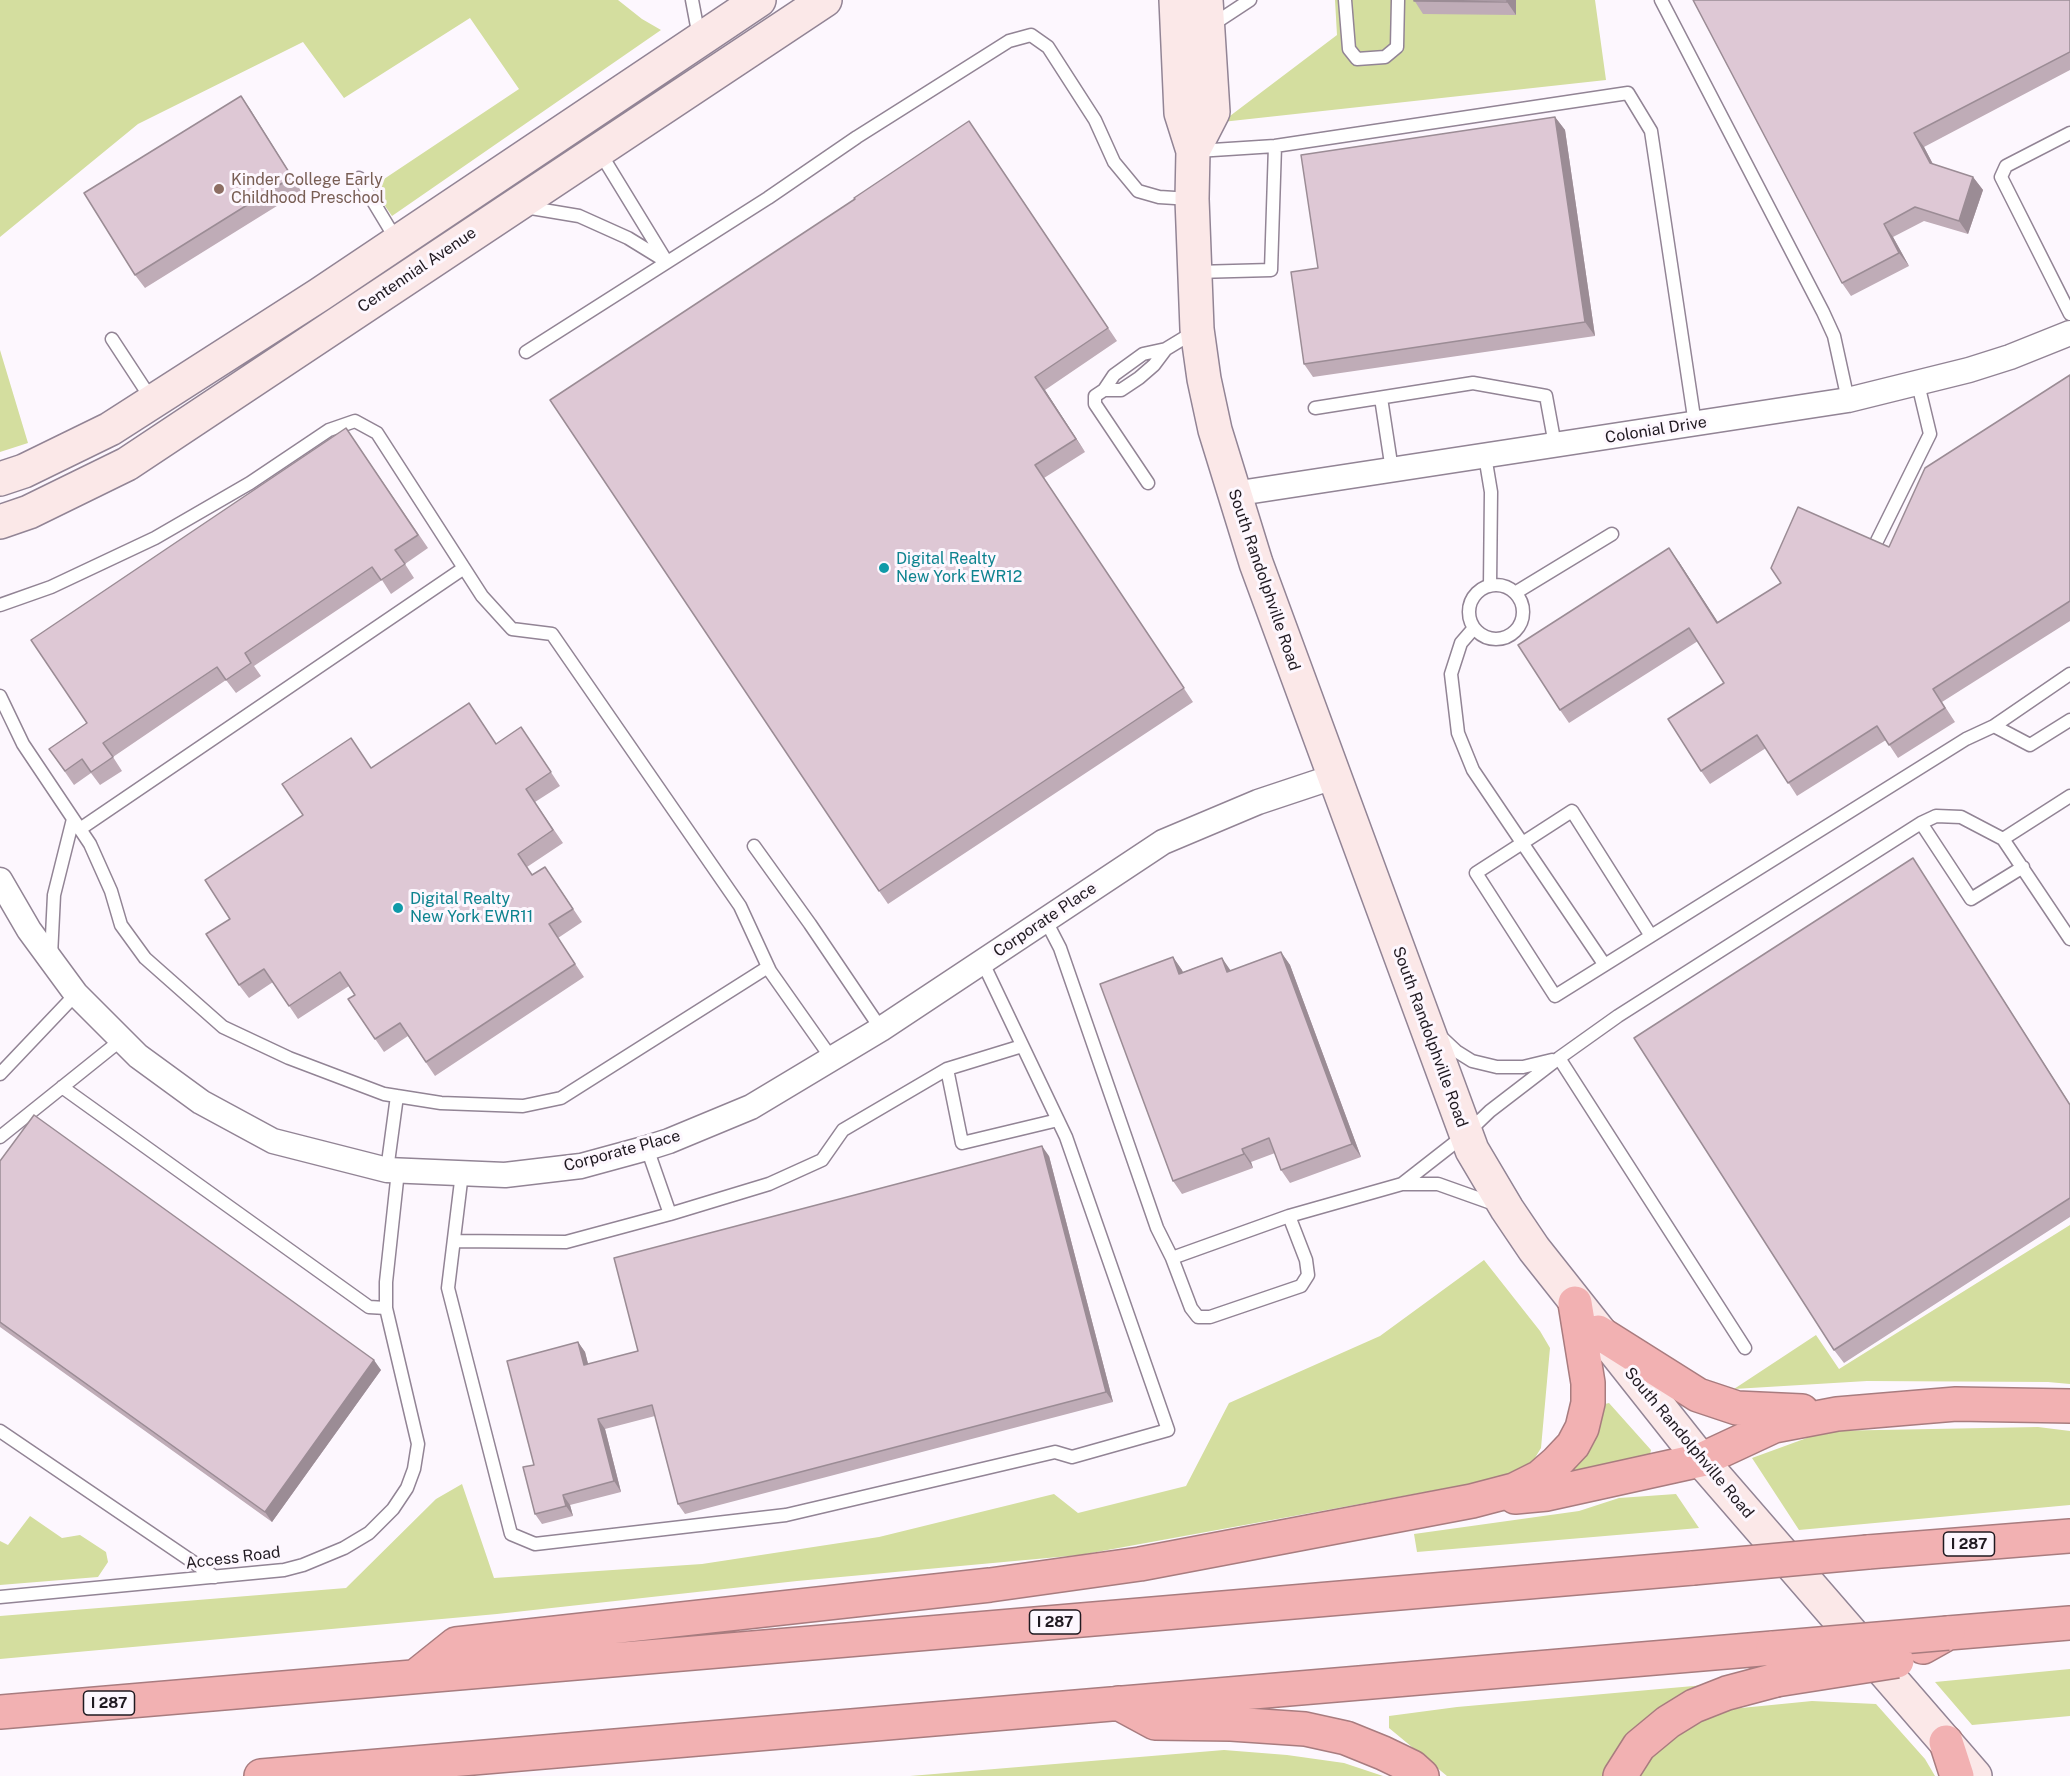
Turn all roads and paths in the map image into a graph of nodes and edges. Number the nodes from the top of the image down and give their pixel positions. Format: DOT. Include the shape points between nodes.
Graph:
graph roads {
  1 [pos="692,0"];
  2 [pos="759,0"];
  3 [pos="825,0"];
  4 [pos="1176,0"];
  5 [pos="1250,0"];
  6 [pos="1345,0"];
  7 [pos="1398,0"];
  8 [pos="1661,0"];
  9 [pos="1207,14"];
  10 [pos="700,40"];
  11 [pos="2070,133"];
  12 [pos="1275,146"];
  13 [pos="598,150"];
  14 [pos="1193,151"];
  15 [pos="359,178"];
  16 [pos="1192,199"];
  17 [pos="515,206"];
  18 [pos="398,242"];
  19 [pos="667,262"];
  20 [pos="1194,272"];
  21 [pos="2070,314"];
  22 [pos="1197,329"];
  23 [pos="2070,333"];
  24 [pos="112,339"];
  25 [pos="526,352"];
  26 [pos="1917,384"];
  27 [pos="1381,398"];
  28 [pos="1848,400"];
  29 [pos="153,401"];
  30 [pos="1315,408"];
  31 [pos="1695,424"];
  32 [pos="1556,445"];
  33 [pos="1485,456"];
  34 [pos="1392,470"];
  35 [pos="0,480"];
  36 [pos="1148,483"];
  37 [pos="1233,494"];
  38 [pos="0,522"];
  39 [pos="1612,534"];
  40 [pos="1876,543"];
  41 [pos="464,568"];
  42 [pos="1490,586"];
  43 [pos="1515,593"];
  44 [pos="0,605"];
  45 [pos="1474,628"];
  46 [pos="2070,674"];
  47 [pos="0,696"];
  48 [pos="2070,720"];
  49 [pos="1994,726"];
  50 [pos="1336,776"];
  51 [pos="2070,796"];
  52 [pos="1921,823"];
  53 [pos="77,824"];
  54 [pos="2003,839"];
  55 [pos="1522,843"];
  56 [pos="754,846"];
  57 [pos="2023,867"];
  58 [pos="0,880"];
  59 [pos="1045,919"];
  60 [pos="1651,936"];
  61 [pos="2070,939"];
  62 [pos="50,960"];
  63 [pos="983,963"];
  64 [pos="1604,964"];
  65 [pos="768,967"];
  66 [pos="76,994"];
  67 [pos="1425,1023"];
  68 [pos="881,1029"];
  69 [pos="121,1040"];
  70 [pos="1022,1046"];
  71 [pos="1559,1058"];
  72 [pos="832,1059"];
  73 [pos="947,1069"];
  74 [pos="0,1074"];
  75 [pos="62,1087"];
  76 [pos="397,1096"];
  77 [pos="1058,1120"];
  78 [pos="1466,1134"];
  79 [pos="0,1137"];
  80 [pos="647,1148"];
  81 [pos="392,1171"];
  82 [pos="462,1173"];
  83 [pos="1402,1184"];
  84 [pos="1507,1209"];
  85 [pos="670,1214"];
  86 [pos="1289,1216"];
  87 [pos="454,1240"];
  88 [pos="1172,1258"];
  89 [pos="1575,1303"];
  90 [pos="386,1308"];
  91 [pos="1598,1332"];
  92 [pos="1745,1348"];
  93 [pos="2070,1406"];
  94 [pos="1837,1414"];
  95 [pos="0,1431"];
  96 [pos="1701,1460"];
  97 [pos="1472,1501"];
  98 [pos="2070,1536"];
  99 [pos="215,1577"];
  100 [pos="0,1597"];
  101 [pos="2070,1623"];
  102 [pos="1948,1633"];
  103 [pos="416,1676"];
  104 [pos="1118,1703"];
  105 [pos="0,1712"];
  106 [pos="1946,1742"];
  107 [pos="261,1776"];
  108 [pos="1422,1776"];
  109 [pos="1620,1776"];
  110 [pos="1957,1776"];
  111 [pos="1975,1776"];
  1 -- 10 [label="lane"];
  2 -- 10 [label="main road, Centennial Avenue"];
  3 -- 13 [label="main road, Centennial Avenue"];
  4 -- 14 [label="main road, South Randolphville Road" via="1181,113"];
  5 -- 9 [label="lane"];
  6 -- 7 [label="lane" via="1349,49 1357,59 1385,57 1397,47"];
  8 -- 28 [label="lane" via="1823,312 1834,336"];
  9 -- 14 [label="main road, South Randolphville Road" via="1213,112"];
  10 -- 18 [label="main road, Centennial Avenue"];
  11 -- 21 [label="lane" via="2006,166 2001,177"];
  12 -- 14 [label="lane"];
  12 -- 20 [label="lane" via="1271,270"];
  12 -- 31 [label="lane" via="1628,93 1652,131"];
  13 -- 17 [label="main road, Centennial Avenue"];
  13 -- 19 [label="lane"];
  14 -- 16 [label="main road, South Randolphville Road"];
  15 -- 18 [label="lane"];
  16 -- 19 [label="lane" via="1138,191 1114,162 1095,120 1048,47 1031,34 1009,42"];
  16 -- 20 [label="main road, South Randolphville Road"];
  17 -- 19 [label="lane" via="579,216 628,238"];
  17 -- 38 [label="main road, Centennial Avenue" via="127,464"];
  18 -- 29 [label="main road, Centennial Avenue"];
  19 -- 25 [label="lane"];
  20 -- 22 [label="main road, South Randolphville Road"];
  22 -- 36 [label="lane" via="1166,348 1143,354 1114,375 1095,396 1095,404"];
  22 -- 37 [label="main road, South Randolphville Road" via="1215,430"];
  23 -- 26 [label="street, Colonial Drive" via="2010,357"];
  24 -- 29 [label="lane"];
  26 -- 28 [label="street, Colonial Drive"];
  26 -- 40 [label="lane" via="1930,434"];
  27 -- 30 [label="lane"];
  27 -- 32 [label="lane" via="1473,383 1546,396"];
  27 -- 34 [label="lane"];
  28 -- 31 [label="street, Colonial Drive"];
  29 -- 35 [label="main road, Centennial Avenue" via="110,429"];
  31 -- 32 [label="street, Colonial Drive"];
  32 -- 33 [label="street, Colonial Drive"];
  33 -- 34 [label="street, Colonial Drive"];
  33 -- 42 [label="lane" via="1491,492"];
  34 -- 37 [label="street, Colonial Drive"];
  37 -- 50 [label="main road, South Randolphville Road"];
  39 -- 43 [label="lane"];
  41 -- 44 [label="lane" via="377,433 355,421 329,430 250,483 155,538 51,587"];
  41 -- 53 [label="lane"];
  41 -- 65 [label="lane" via="482,596 512,629 552,634 740,906"];
  42 -- 43 [label="lane"];
  42 -- 45 [label="lane" via="1475,595 1471,603"];
  43 -- 45 [label="lane" via="1522,617 1514,632 1497,639"];
  45 -- 55 [label="lane" via="1461,643 1451,674 1458,733 1473,770"];
  46 -- 49 [label="lane"];
  47 -- 53 [label="lane" via="23,744"];
  48 -- 49 [label="lane" via="2030,745"];
  49 -- 60 [label="lane" via="1966,739"];
  50 -- 59 [label="street, Corporate Place" via="1258,802 1163,842"];
  50 -- 67 [label="main road, South Randolphville Road"];
  51 -- 54 [label="lane"];
  52 -- 54 [label="lane" via="1936,816 1961,817"];
  52 -- 57 [label="lane" via="1971,899"];
  52 -- 71 [label="lane" via="1618,1016"];
  53 -- 62 [label="lane" via="54,895"];
  53 -- 76 [label="lane" via="111,891 121,925 145,958 223,1027 289,1058"];
  54 -- 57 [label="lane"];
  55 -- 60 [label="lane" via="1572,811"];
  55 -- 64 [label="lane"];
  55 -- 64 [label="lane" via="1476,873 1555,996"];
  56 -- 68 [label="lane"];
  57 -- 61 [label="lane"];
  58 -- 62 [label="street, Corporate Place"];
  59 -- 63 [label="street, Corporate Place"];
  59 -- 88 [label="lane" via="1060,948 1157,1228"];
  60 -- 64 [label="lane"];
  62 -- 66 [label="street, Corporate Place"];
  63 -- 68 [label="street, Corporate Place"];
  63 -- 70 [label="lane"];
  65 -- 72 [label="lane"];
  65 -- 76 [label="lane" via="561,1098 523,1106 441,1103"];
  66 -- 69 [label="street, Corporate Place"];
  66 -- 74 [label="lane"];
  67 -- 71 [label="lane" via="1472,1061 1497,1067 1523,1067"];
  67 -- 78 [label="main road, South Randolphville Road"];
  68 -- 72 [label="street, Corporate Place"];
  69 -- 75 [label="lane"];
  69 -- 81 [label="street, Corporate Place" via="201,1102 273,1141"];
  70 -- 73 [label="lane"];
  70 -- 77 [label="lane"];
  71 -- 78 [label="lane"];
  71 -- 92 [label="lane"];
  72 -- 80 [label="street, Corporate Place" via="751,1107"];
  73 -- 77 [label="lane" via="962,1143"];
  73 -- 85 [label="lane" via="843,1130 822,1160 769,1184"];
  75 -- 79 [label="lane"];
  75 -- 90 [label="lane" via="369,1307"];
  76 -- 81 [label="lane, Access Road"];
  77 -- 87 [label="lane" via="1168,1430 1072,1457 1055,1452 786,1515 535,1544 511,1534 448,1288"];
  78 -- 83 [label="lane"];
  78 -- 84 [label="main road, South Randolphville Road"];
  80 -- 82 [label="street, Corporate Place" via="580,1166 505,1175"];
  80 -- 85 [label="lane"];
  81 -- 82 [label="street, Corporate Place"];
  81 -- 90 [label="lane, Access Road"];
  82 -- 87 [label="lane"];
  83 -- 84 [label="lane" via="1438,1184"];
  83 -- 86 [label="lane"];
  84 -- 89 [label="main road, South Randolphville Road"];
  85 -- 87 [label="lane" via="566,1242"];
  86 -- 88 [label="lane"];
  86 -- 88 [label="lane" via="1306,1260 1308,1275 1301,1286 1210,1317 1198,1317"];
  89 -- 91 [label="main road, South Randolphville Road"];
  89 -- 97 [label="highway" via="1588,1383 1582,1428 1557,1464 1540,1477 1514,1490"];
  90 -- 99 [label="lane, Access Road" via="418,1444 414,1468 402,1495 369,1533 344,1548 284,1570"];
  91 -- 94 [label="highway" via="1698,1395 1737,1408"];
  91 -- 96 [label="main road, South Randolphville Road"];
  93 -- 94 [label="highway" via="1956,1404"];
  94 -- 96 [label="highway" via="1774,1426"];
  95 -- 99 [label="lane"];
  96 -- 97 [label="highway" via="1547,1494"];
  96 -- 106 [label="main road, South Randolphville Road"];
  97 -- 103 [label="highway" via="1074,1574 456,1644"];
  98 -- 103 [label="highway, I 287, bridge"];
  99 -- 100 [label="lane, Access Road"];
  101 -- 102 [label="highway"];
  102 -- 104 [label="highway, bridge"];
  102 -- 109 [label="highway, bridge" via="1897,1661 1776,1680 1727,1692 1668,1722 1639,1746"];
  103 -- 105 [label="highway, I 287"];
  104 -- 107 [label="highway"];
  104 -- 108 [label="highway" via="1155,1723 1305,1730 1346,1738 1383,1752"];
  106 -- 110 [label="highway"];
  106 -- 111 [label="main road, South Randolphville Road"];
}
